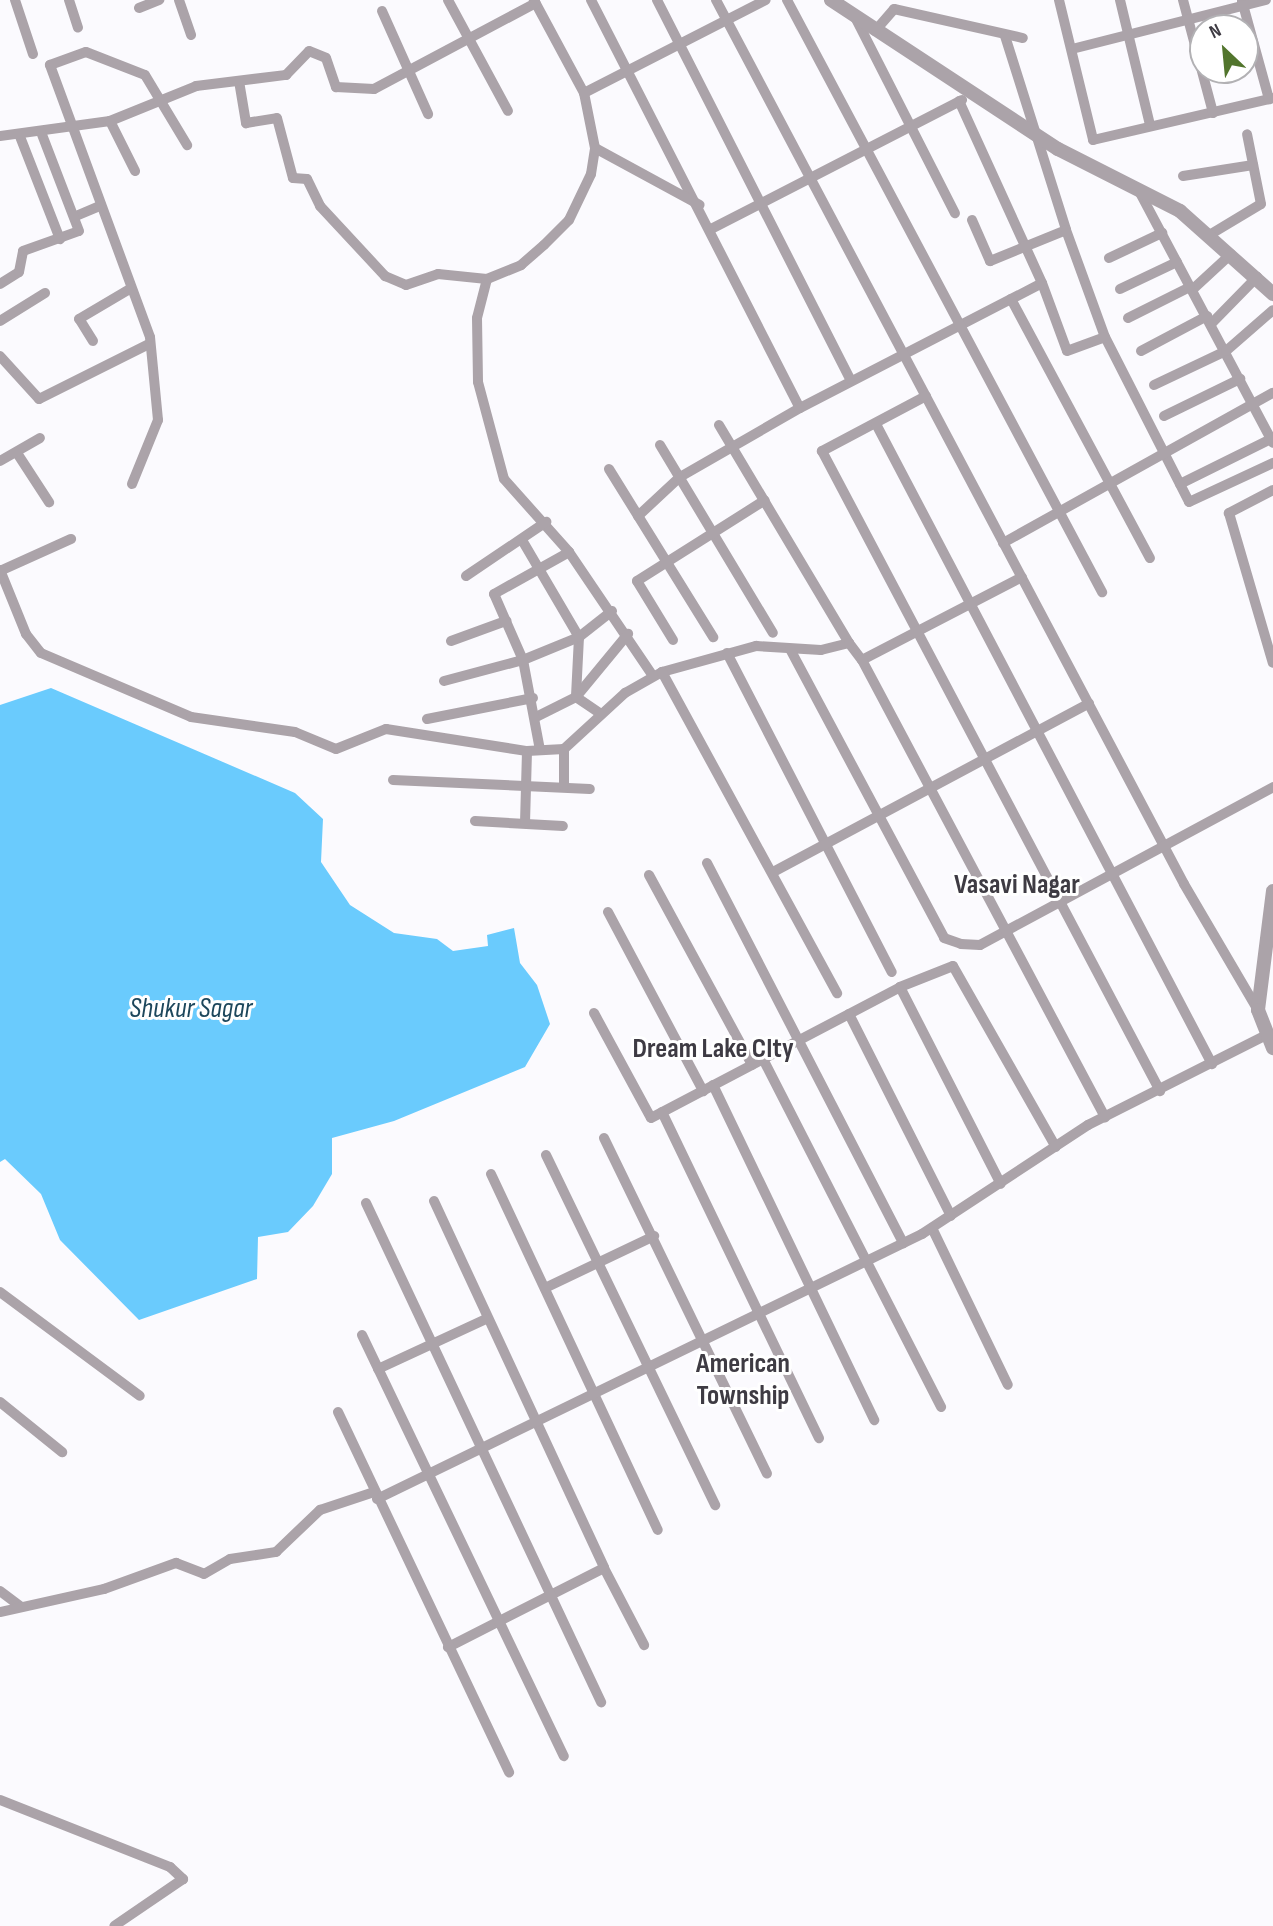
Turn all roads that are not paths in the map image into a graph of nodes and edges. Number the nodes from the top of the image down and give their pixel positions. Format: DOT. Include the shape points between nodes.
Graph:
graph roads {
  1 [pos="15,0"];
  2 [pos="69,0"];
  3 [pos="159,0"];
  4 [pos="179,0"];
  5 [pos="448,0"];
  6 [pos="591,0"];
  7 [pos="657,0"];
  8 [pos="716,0"];
  9 [pos="766,0"];
  10 [pos="787,0"];
  11 [pos="831,0"];
  12 [pos="1059,0"];
  13 [pos="1120,0"];
  14 [pos="1183,0"];
  15 [pos="1266,0"];
  16 [pos="535,2"];
  17 [pos="1242,3"];
  18 [pos="139,8"];
  19 [pos="383,11"];
  20 [pos="856,19"];
  21 [pos="727,20"];
  22 [pos="1188,20"];
  23 [pos="78,28"];
  24 [pos="874,31"];
  25 [pos="191,35"];
  26 [pos="1005,36"];
  27 [pos="1129,37"];
  28 [pos="1023,38"];
  29 [pos="470,40"];
  30 [pos="680,42"];
  31 [pos="1072,49"];
  32 [pos="33,54"];
  33 [pos="628,71"];
  34 [pos="409,73"];
  35 [pos="239,81"];
  36 [pos="584,93"];
  37 [pos="974,94"];
  38 [pos="1271,99"];
  39 [pos="160,101"];
  40 [pos="959,102"];
  41 [pos="508,111"];
  42 [pos="1213,113"];
  43 [pos="428,114"];
  44 [pos="110,121"];
  45 [pos="71,125"];
  46 [pos="1150,125"];
  47 [pos="911,127"];
  48 [pos="41,131"];
  49 [pos="1034,133"];
  50 [pos="19,134"];
  51 [pos="1247,134"];
  52 [pos="0,136"];
  53 [pos="1093,140"];
  54 [pos="187,145"];
  55 [pos="595,148"];
  56 [pos="864,152"];
  57 [pos="1080,163"];
  58 [pos="1253,165"];
  59 [pos="135,171"];
  60 [pos="1184,176"];
  61 [pos="812,180"];
  62 [pos="1139,191"];
  63 [pos="1267,203"];
  64 [pos="763,204"];
  65 [pos="700,205"];
  66 [pos="100,206"];
  67 [pos="955,214"];
  68 [pos="76,216"];
  69 [pos="972,220"];
  70 [pos="713,228"];
  71 [pos="1066,230"];
  72 [pos="1162,233"];
  73 [pos="1211,234"];
  74 [pos="60,239"];
  75 [pos="1027,245"];
  76 [pos="1231,254"];
  77 [pos="1109,258"];
  78 [pos="1177,262"];
  79 [pos="1257,277"];
  80 [pos="488,279"];
  81 [pos="1042,283"];
  82 [pos="0,284"];
  83 [pos="1191,288"];
  84 [pos="128,289"];
  85 [pos="1120,289"];
  86 [pos="45,293"];
  87 [pos="1273,294"];
  88 [pos="1012,299"];
  89 [pos="1273,310"];
  90 [pos="1128,317"];
  91 [pos="1209,320"];
  92 [pos="0,321"];
  93 [pos="957,325"];
  94 [pos="1105,337"];
  95 [pos="93,341"];
  96 [pos="149,344"];
  97 [pos="1141,351"];
  98 [pos="1226,351"];
  99 [pos="904,353"];
  100 [pos="0,356"];
  101 [pos="850,379"];
  102 [pos="1240,379"];
  103 [pos="1154,385"];
  104 [pos="1273,393"];
  105 [pos="926,396"];
  106 [pos="1255,407"];
  107 [pos="800,408"];
  108 [pos="1164,416"];
  109 [pos="876,424"];
  110 [pos="719,425"];
  111 [pos="40,438"];
  112 [pos="1272,441"];
  113 [pos="660,445"];
  114 [pos="732,446"];
  115 [pos="17,453"];
  116 [pos="1162,453"];
  117 [pos="0,461"];
  118 [pos="1273,463"];
  119 [pos="609,470"];
  120 [pos="680,477"];
  121 [pos="1108,480"];
  122 [pos="132,484"];
  123 [pos="1180,484"];
  124 [pos="1273,489"];
  125 [pos="765,500"];
  126 [pos="49,502"];
  127 [pos="1056,511"];
  128 [pos="638,516"];
  129 [pos="546,522"];
  130 [pos="714,531"];
  131 [pos="71,539"];
  132 [pos="522,540"];
  133 [pos="1003,543"];
  134 [pos="569,552"];
  135 [pos="1150,558"];
  136 [pos="666,560"];
  137 [pos="539,565"];
  138 [pos="0,571"];
  139 [pos="466,576"];
  140 [pos="1022,577"];
  141 [pos="3,591"];
  142 [pos="1102,592"];
  143 [pos="969,604"];
  144 [pos="612,611"];
  145 [pos="506,621"];
  146 [pos="918,630"];
  147 [pos="773,633"];
  148 [pos="628,634"];
  149 [pos="1267,634"];
  150 [pos="713,637"];
  151 [pos="579,638"];
  152 [pos="673,639"];
  153 [pos="451,641"];
  154 [pos="849,643"];
  155 [pos="790,649"];
  156 [pos="727,653"];
  157 [pos="523,660"];
  158 [pos="862,660"];
  159 [pos="1273,663"];
  160 [pos="657,674"];
  161 [pos="444,681"];
  162 [pos="576,697"];
  163 [pos="533,698"];
  164 [pos="1089,703"];
  165 [pos="601,714"];
  166 [pos="538,716"];
  167 [pos="427,719"];
  168 [pos="1039,732"];
  169 [pos="564,749"];
  170 [pos="540,750"];
  171 [pos="527,751"];
  172 [pos="985,758"];
  173 [pos="393,780"];
  174 [pos="932,785"];
  175 [pos="527,787"];
  176 [pos="564,787"];
  177 [pos="1273,787"];
  178 [pos="590,789"];
  179 [pos="879,815"];
  180 [pos="475,821"];
  181 [pos="525,823"];
  182 [pos="563,827"];
  183 [pos="828,843"];
  184 [pos="1165,847"];
  185 [pos="707,863"];
  186 [pos="775,871"];
  187 [pos="649,875"];
  188 [pos="1111,876"];
  189 [pos="1273,891"];
  190 [pos="1060,902"];
  191 [pos="608,912"];
  192 [pos="1008,930"];
  193 [pos="892,972"];
  194 [pos="900,987"];
  195 [pos="837,993"];
  196 [pos="1258,1010"];
  197 [pos="594,1013"];
  198 [pos="849,1014"];
  199 [pos="800,1040"];
  200 [pos="1270,1041"];
  201 [pos="763,1059"];
  202 [pos="1212,1064"];
  203 [pos="752,1065"];
  204 [pos="708,1088"];
  205 [pos="1160,1091"];
  206 [pos="662,1112"];
  207 [pos="1105,1117"];
  208 [pos="604,1138"];
  209 [pos="1056,1147"];
  210 [pos="546,1155"];
  211 [pos="491,1174"];
  212 [pos="1001,1184"];
  213 [pos="434,1201"];
  214 [pos="366,1203"];
  215 [pos="951,1216"];
  216 [pos="932,1228"];
  217 [pos="654,1236"];
  218 [pos="903,1243"];
  219 [pos="870,1259"];
  220 [pos="598,1263"];
  221 [pos="812,1287"];
  222 [pos="545,1288"];
  223 [pos="0,1292"];
  224 [pos="758,1313"];
  225 [pos="486,1319"];
  226 [pos="362,1335"];
  227 [pos="704,1340"];
  228 [pos="433,1345"];
  229 [pos="648,1367"];
  230 [pos="378,1369"];
  231 [pos="1008,1385"];
  232 [pos="593,1394"];
  233 [pos="140,1396"];
  234 [pos="0,1402"];
  235 [pos="941,1406"];
  236 [pos="338,1412"];
  237 [pos="874,1420"];
  238 [pos="536,1422"];
  239 [pos="819,1438"];
  240 [pos="482,1448"];
  241 [pos="62,1452"];
  242 [pos="767,1474"];
  243 [pos="428,1475"];
  244 [pos="376,1495"];
  245 [pos="715,1505"];
  246 [pos="658,1530"];
  247 [pos="604,1569"];
  248 [pos="0,1591"];
  249 [pos="551,1596"];
  250 [pos="20,1606"];
  251 [pos="0,1612"];
  252 [pos="499,1622"];
  253 [pos="644,1645"];
  254 [pos="448,1647"];
  255 [pos="601,1702"];
  256 [pos="564,1756"];
  257 [pos="509,1772"];
  258 [pos="0,1800"];
  259 [pos="114,1926"];
  1 -- 32 [label="street"];
  2 -- 23 [label="street"];
  3 -- 18 [label="street"];
  4 -- 25 [label="street"];
  5 -- 29 [label="street"];
  6 -- 33 [label="street"];
  7 -- 30 [label="street"];
  8 -- 21 [label="street"];
  9 -- 21 [label="street"];
  10 -- 56 [label="street"];
  11 -- 20 [label="street"];
  12 -- 31 [label="street"];
  13 -- 27 [label="street"];
  14 -- 22 [label="street"];
  15 -- 17 [label="street"];
  16 -- 29 [label="street"];
  16 -- 36 [label="street"];
  17 -- 22 [label="street"];
  17 -- 38 [label="street"];
  19 -- 34 [label="street"];
  20 -- 24 [label="street"];
  20 -- 47 [label="street"];
  21 -- 30 [label="street"];
  21 -- 61 [label="street"];
  22 -- 27 [label="street"];
  22 -- 42 [label="street"];
  24 -- 26 [label="street" via="894,9"];
  24 -- 37 [label="street"];
  26 -- 28 [label="street"];
  26 -- 49 [label="street"];
  27 -- 31 [label="street"];
  27 -- 46 [label="street"];
  29 -- 34 [label="street"];
  29 -- 41 [label="street"];
  30 -- 33 [label="street"];
  30 -- 64 [label="street"];
  31 -- 53 [label="street"];
  33 -- 36 [label="street"];
  33 -- 65 [label="street"];
  34 -- 35 [label="street" via="374,89 336,87 326,58 309,51 292,73"];
  34 -- 43 [label="street"];
  35 -- 39 [label="street" via="196,86"];
  35 -- 80 [label="street" via="246,123 277,118 291,175 307,179 320,206 385,276 406,285 438,274"];
  36 -- 55 [label="street"];
  37 -- 40 [label="street"];
  37 -- 49 [label="street"];
  38 -- 42 [label="street"];
  39 -- 44 [label="street"];
  39 -- 45 [label="street" via="145,75 82,52 50,65"];
  39 -- 54 [label="street"];
  40 -- 47 [label="street"];
  40 -- 75 [label="street"];
  42 -- 46 [label="street"];
  44 -- 45 [label="street"];
  44 -- 59 [label="street"];
  45 -- 48 [label="street"];
  45 -- 66 [label="street"];
  46 -- 53 [label="street"];
  47 -- 56 [label="street"];
  47 -- 67 [label="street"];
  48 -- 50 [label="street"];
  48 -- 68 [label="street"];
  49 -- 57 [label="street"];
  49 -- 71 [label="street"];
  50 -- 52 [label="street"];
  50 -- 74 [label="street"];
  51 -- 58 [label="street"];
  53 -- 57 [label="street"];
  55 -- 65 [label="street"];
  55 -- 80 [label="street" via="591,174 569,220 521,265"];
  56 -- 61 [label="street"];
  56 -- 93 [label="street"];
  57 -- 62 [label="street"];
  58 -- 60 [label="street"];
  58 -- 63 [label="street"];
  61 -- 64 [label="street"];
  61 -- 99 [label="street"];
  62 -- 72 [label="street"];
  62 -- 73 [label="street"];
  63 -- 73 [label="street"];
  64 -- 70 [label="street"];
  64 -- 101 [label="street"];
  65 -- 70 [label="street"];
  66 -- 68 [label="street"];
  66 -- 84 [label="street"];
  68 -- 74 [label="street" via="79,231"];
  69 -- 75 [label="street" via="990,261"];
  70 -- 107 [label="street"];
  71 -- 75 [label="street"];
  71 -- 94 [label="street"];
  72 -- 77 [label="street"];
  72 -- 78 [label="street"];
  73 -- 76 [label="street"];
  74 -- 82 [label="street" via="23,251 19,272"];
  75 -- 81 [label="street"];
  76 -- 79 [label="street"];
  76 -- 83 [label="street"];
  78 -- 83 [label="street"];
  78 -- 85 [label="street"];
  79 -- 87 [label="street"];
  79 -- 91 [label="street"];
  80 -- 129 [label="street" via="477,318 480,392 512,494"];
  81 -- 88 [label="street"];
  81 -- 94 [label="street" via="1067,351"];
  83 -- 90 [label="street"];
  83 -- 91 [label="street"];
  84 -- 95 [label="street" via="79,319"];
  84 -- 96 [label="street" via="143,312"];
  86 -- 92 [label="street"];
  88 -- 93 [label="street"];
  88 -- 121 [label="street"];
  89 -- 98 [label="street"];
  91 -- 97 [label="street"];
  91 -- 98 [label="street"];
  93 -- 99 [label="street"];
  93 -- 127 [label="street"];
  94 -- 116 [label="street"];
  96 -- 100 [label="street" via="39,399"];
  96 -- 122 [label="street" via="158,420"];
  98 -- 102 [label="street"];
  98 -- 103 [label="street"];
  99 -- 101 [label="street"];
  99 -- 105 [label="street"];
  101 -- 107 [label="street"];
  102 -- 106 [label="street"];
  102 -- 108 [label="street"];
  104 -- 106 [label="street"];
  105 -- 109 [label="street"];
  105 -- 133 [label="street"];
  106 -- 112 [label="street"];
  106 -- 116 [label="street"];
  107 -- 114 [label="street"];
  109 -- 143 [label="street"];
  109 -- 146 [label="street" via="822,451"];
  110 -- 114 [label="street"];
  111 -- 115 [label="street"];
  112 -- 123 [label="street"];
  113 -- 120 [label="street"];
  114 -- 120 [label="street"];
  114 -- 125 [label="street"];
  115 -- 117 [label="street"];
  115 -- 126 [label="street"];
  116 -- 121 [label="street"];
  116 -- 123 [label="street"];
  118 -- 123 [label="street" via="1189,502"];
  119 -- 128 [label="street"];
  120 -- 128 [label="street"];
  120 -- 130 [label="street"];
  121 -- 127 [label="street"];
  121 -- 135 [label="street"];
  124 -- 149 [label="street" via="1229,513"];
  125 -- 130 [label="street"];
  125 -- 154 [label="street"];
  127 -- 133 [label="street"];
  127 -- 142 [label="street"];
  128 -- 136 [label="street"];
  129 -- 132 [label="street"];
  129 -- 134 [label="street"];
  130 -- 136 [label="street"];
  130 -- 147 [label="street"];
  131 -- 138 [label="street"];
  132 -- 137 [label="street"];
  132 -- 139 [label="street"];
  133 -- 140 [label="street"];
  134 -- 137 [label="street"];
  134 -- 144 [label="street"];
  136 -- 150 [label="street"];
  136 -- 152 [label="street" via="637,581"];
  137 -- 145 [label="street" via="494,594"];
  137 -- 151 [label="street"];
  138 -- 141 [label="street"];
  140 -- 143 [label="street"];
  140 -- 164 [label="street"];
  141 -- 171 [label="street" via="41,653 191,717 295,732 336,749 386,730"];
  143 -- 146 [label="street"];
  143 -- 168 [label="street"];
  144 -- 148 [label="street"];
  144 -- 151 [label="street"];
  145 -- 153 [label="street"];
  145 -- 157 [label="street"];
  146 -- 158 [label="street"];
  146 -- 172 [label="street"];
  148 -- 160 [label="street"];
  148 -- 162 [label="street"];
  149 -- 159 [label="street"];
  151 -- 157 [label="street"];
  151 -- 162 [label="street"];
  154 -- 155 [label="street"];
  154 -- 158 [label="street"];
  155 -- 156 [label="street" via="756,646"];
  155 -- 179 [label="street"];
  156 -- 160 [label="street"];
  156 -- 183 [label="street"];
  157 -- 161 [label="street"];
  157 -- 163 [label="street"];
  158 -- 174 [label="street"];
  160 -- 165 [label="street"];
  160 -- 186 [label="street"];
  162 -- 165 [label="street"];
  162 -- 166 [label="street"];
  163 -- 166 [label="street"];
  163 -- 167 [label="street"];
  164 -- 168 [label="street"];
  164 -- 184 [label="street"];
  165 -- 169 [label="street"];
  166 -- 170 [label="street"];
  168 -- 172 [label="street"];
  168 -- 188 [label="street"];
  169 -- 170 [label="street"];
  169 -- 176 [label="street"];
  170 -- 171 [label="street"];
  171 -- 175 [label="street"];
  172 -- 174 [label="street"];
  172 -- 190 [label="street"];
  173 -- 175 [label="street"];
  174 -- 179 [label="street"];
  174 -- 192 [label="street"];
  175 -- 176 [label="street"];
  175 -- 181 [label="street"];
  176 -- 178 [label="street"];
  177 -- 184 [label="street"];
  179 -- 183 [label="street"];
  179 -- 192 [label="street" via="944,939 980,945"];
  180 -- 181 [label="street"];
  181 -- 182 [label="street"];
  183 -- 186 [label="street"];
  183 -- 193 [label="street"];
  184 -- 188 [label="street"];
  184 -- 196 [label="street"];
  185 -- 199 [label="street"];
  186 -- 195 [label="street"];
  187 -- 203 [label="street"];
  188 -- 190 [label="street"];
  188 -- 202 [label="street"];
  189 -- 196 [label="street"];
  190 -- 192 [label="street"];
  190 -- 205 [label="street"];
  191 -- 204 [label="street"];
  192 -- 207 [label="street"];
  194 -- 198 [label="street"];
  194 -- 209 [label="street" via="945,967 958,969"];
  194 -- 212 [label="street"];
  196 -- 200 [label="street"];
  197 -- 206 [label="street" via="652,1118"];
  198 -- 199 [label="street"];
  198 -- 215 [label="street"];
  199 -- 201 [label="street"];
  199 -- 218 [label="street"];
  200 -- 202 [label="street"];
  201 -- 203 [label="street"];
  201 -- 219 [label="street"];
  202 -- 205 [label="street"];
  203 -- 204 [label="street"];
  204 -- 206 [label="street"];
  204 -- 221 [label="street"];
  205 -- 207 [label="street"];
  206 -- 224 [label="street"];
  207 -- 209 [label="street"];
  208 -- 217 [label="street"];
  209 -- 212 [label="street"];
  210 -- 220 [label="street"];
  211 -- 222 [label="street"];
  212 -- 215 [label="street"];
  213 -- 225 [label="street"];
  214 -- 228 [label="street"];
  215 -- 216 [label="street"];
  216 -- 218 [label="street"];
  216 -- 231 [label="street"];
  217 -- 220 [label="street"];
  217 -- 227 [label="street"];
  218 -- 219 [label="street"];
  219 -- 221 [label="street"];
  219 -- 235 [label="street"];
  220 -- 222 [label="street"];
  220 -- 229 [label="street"];
  221 -- 224 [label="street"];
  221 -- 237 [label="street"];
  222 -- 232 [label="street"];
  223 -- 233 [label="street"];
  224 -- 227 [label="street"];
  224 -- 239 [label="street"];
  225 -- 228 [label="street"];
  225 -- 238 [label="street"];
  226 -- 230 [label="street"];
  227 -- 229 [label="street"];
  227 -- 242 [label="street"];
  228 -- 230 [label="street"];
  228 -- 240 [label="street"];
  229 -- 232 [label="street"];
  229 -- 245 [label="street"];
  230 -- 243 [label="street"];
  232 -- 238 [label="street"];
  232 -- 246 [label="street"];
  234 -- 241 [label="street"];
  236 -- 244 [label="street"];
  238 -- 240 [label="street"];
  238 -- 247 [label="street"];
  240 -- 243 [label="street"];
  240 -- 249 [label="street"];
  243 -- 244 [label="street"];
  243 -- 252 [label="street"];
  244 -- 250 [label="street" via="320,1510 276,1552 230,1559 204,1574 176,1563 104,1588"];
  244 -- 254 [label="street"];
  247 -- 249 [label="street"];
  247 -- 253 [label="street"];
  248 -- 250 [label="street"];
  249 -- 252 [label="street"];
  249 -- 255 [label="street"];
  250 -- 251 [label="street"];
  252 -- 254 [label="street"];
  252 -- 256 [label="street"];
  254 -- 257 [label="street"];
  258 -- 259 [label="street" via="170,1867 183,1880"];
}
